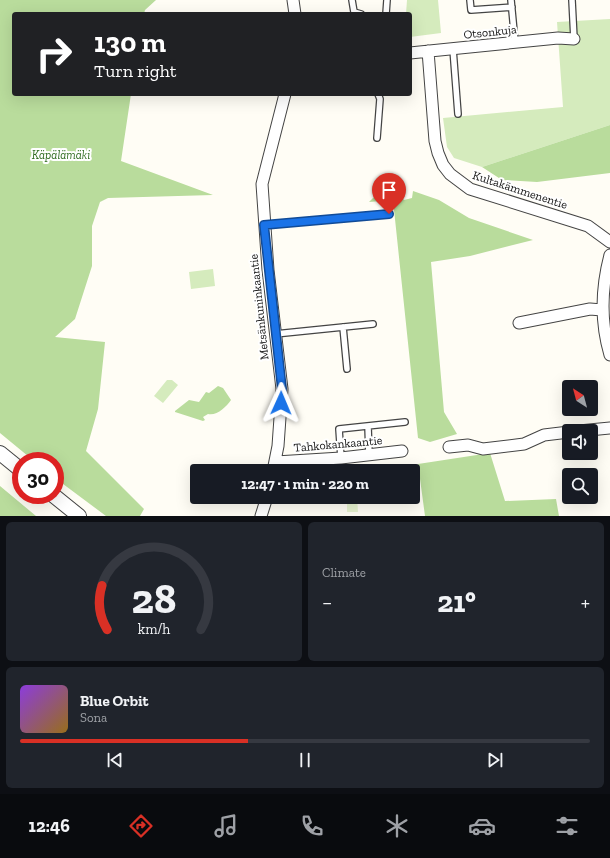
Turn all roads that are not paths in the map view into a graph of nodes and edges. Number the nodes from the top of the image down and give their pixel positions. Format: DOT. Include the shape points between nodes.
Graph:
graph roads {
  1 [pos="293,0"];
  2 [pos="352,0"];
  3 [pos="387,0"];
  4 [pos="470,0"];
  5 [pos="511,0"];
  6 [pos="572,0"];
  7 [pos="512,6"];
  8 [pos="295,12"];
  9 [pos="354,12"];
  10 [pos="386,12"];
  11 [pos="574,39"];
  12 [pos="515,42"];
  13 [pos="453,49"];
  14 [pos="428,51"];
  15 [pos="412,53"];
  16 [pos="284,96"];
  17 [pos="379,96"];
  18 [pos="458,114"];
  19 [pos="377,138"];
  20 [pos="389,214"];
  21 [pos="264,225"];
  22 [pos="610,242"];
  23 [pos="610,255"];
  24 [pos="602,310"];
  25 [pos="519,323"];
  26 [pos="373,324"];
  27 [pos="343,327"];
  28 [pos="275,334"];
  29 [pos="610,355"];
  30 [pos="347,368"];
  31 [pos="405,422"];
  32 [pos="368,426"];
  33 [pos="610,428"];
  34 [pos="598,429"];
  35 [pos="562,433"];
  36 [pos="449,447"];
  37 [pos="402,451"];
  38 [pos="0,453"];
  39 [pos="370,455"];
  40 [pos="341,458"];
  41 [pos="12,463"];
  42 [pos="274,464"];
  43 [pos="291,464"];
  44 [pos="64,504"];
  45 [pos="265,504"];
  46 [pos="79,516"];
  47 [pos="261,516"];
  1 -- 8 [label="street"];
  2 -- 9 [label="lane"];
  3 -- 10 [label="lane"];
  4 -- 7 [label="lane" via="471,10"];
  5 -- 7 [label="lane"];
  6 -- 11 [label="lane"];
  7 -- 12 [label="lane"];
  11 -- 12 [label="street, Otsonkuja"];
  12 -- 13 [label="street, Otsonkuja"];
  13 -- 14 [label="street, Otsonkuja"];
  13 -- 18 [label="lane"];
  14 -- 15 [label="street, Otsonkuja"];
  14 -- 22 [label="street, Kultakämmenentie" via="435,141 443,166 450,174 470,189 588,226"];
  16 -- 21 [label="street, Metsänkuninkaantie" via="262,184"];
  17 -- 19 [label="lane"];
  20 -- 21 [label="lane"];
  21 -- 28 [label="street, Metsänkuninkaantie"];
  23 -- 24 [label="street" via="604,275"];
  24 -- 25 [label="street" via="590,309"];
  24 -- 29 [label="street"];
  26 -- 27 [label="lane"];
  27 -- 28 [label="lane"];
  27 -- 30 [label="lane"];
  28 -- 42 [label="street, Metsänkuninkaantie" via="282,389"];
  31 -- 32 [label="lane"];
  32 -- 39 [label="lane"];
  32 -- 40 [label="lane" via="339,429"];
  33 -- 34 [label="street"];
  35 -- 36 [label="street" via="544,434 524,444 483,449 468,445"];
  37 -- 39 [label="street, Tahkokankaantie"];
  38 -- 41 [label="street"];
  39 -- 40 [label="street, Tahkokankaantie"];
  40 -- 43 [label="street, Tahkokankaantie"];
  44 -- 46 [label="street"];
  45 -- 47 [label="street"];
}
